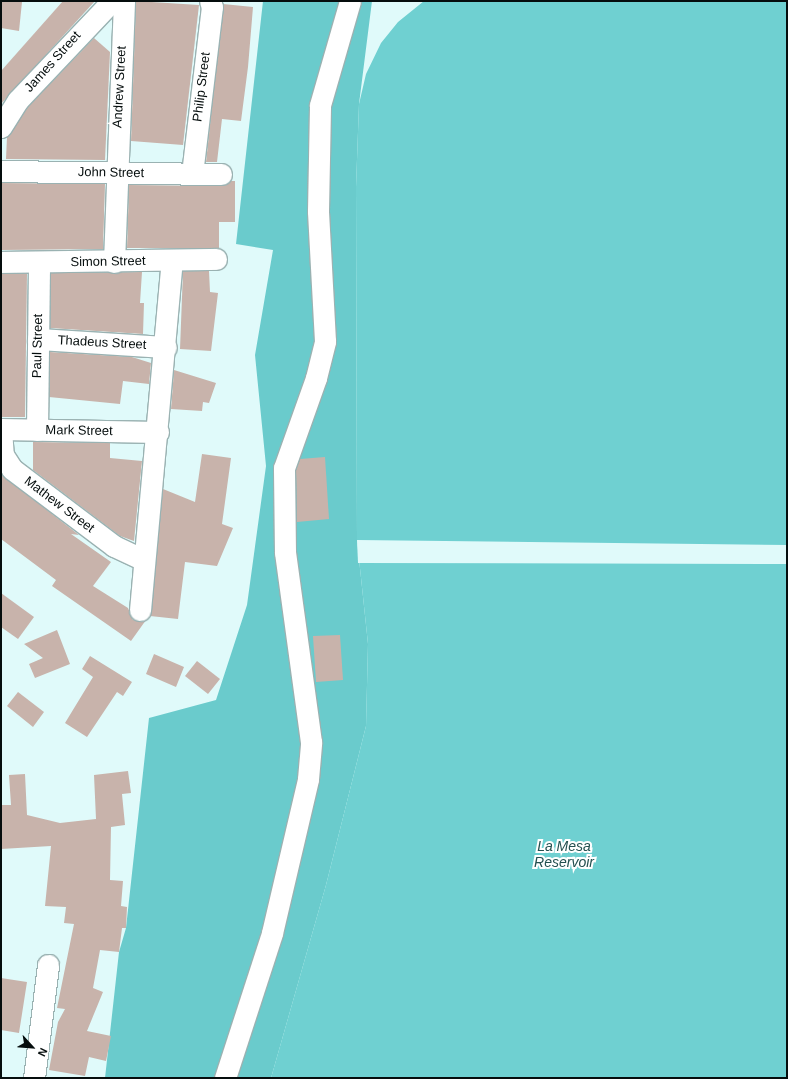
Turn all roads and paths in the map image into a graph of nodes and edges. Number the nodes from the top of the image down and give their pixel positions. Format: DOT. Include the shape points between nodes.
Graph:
graph roads {
  1 [pos="112,1"];
  2 [pos="124,1"];
  3 [pos="210,1"];
  4 [pos="350,1"];
  5 [pos="1,127"];
  6 [pos="1,171"];
  7 [pos="116,173"];
  8 [pos="192,174"];
  9 [pos="221,174"];
  10 [pos="216,259"];
  11 [pos="172,261"];
  12 [pos="1,262"];
  13 [pos="39,262"];
  14 [pos="114,262"];
  15 [pos="38,339"];
  16 [pos="166,347"];
  17 [pos="1,429"];
  18 [pos="37,430"];
  19 [pos="158,432"];
  20 [pos="144,560"];
  21 [pos="140,610"];
  22 [pos="48,965"];
  23 [pos="34,1078"];
  24 [pos="226,1078"];
  1 -- 5 [label="street, James Street" via="18,100"];
  2 -- 7 [label="street, Andrew Street"];
  3 -- 8 [label="street, Philip Street" via="212,7"];
  4 -- 24 [label="street" via="320,105 318,211 325,341 316,378 284,468 285,552 311,742 308,779 272,933"];
  6 -- 7 [label="street, John Street"];
  7 -- 8 [label="street, John Street"];
  7 -- 14 [label="street, Andrew Street"];
  8 -- 9 [label="street, John Street"];
  10 -- 11 [label="street, Simon Street"];
  11 -- 14 [label="street, Simon Street"];
  11 -- 16 [label="street"];
  12 -- 13 [label="street, Simon Street"];
  13 -- 14 [label="street, Simon Street"];
  13 -- 15 [label="street, Paul Street"];
  15 -- 16 [label="street, Thadeus Street"];
  15 -- 18 [label="street, Paul Street"];
  16 -- 19 [label="street"];
  17 -- 18 [label="street, Mark Street"];
  17 -- 20 [label="street, Mathew Street" via="3,455 12,469 114,546"];
  18 -- 19 [label="street, Mark Street"];
  19 -- 20 [label="street"];
  20 -- 21 [label="street"];
  22 -- 23 [label="street"];
}
